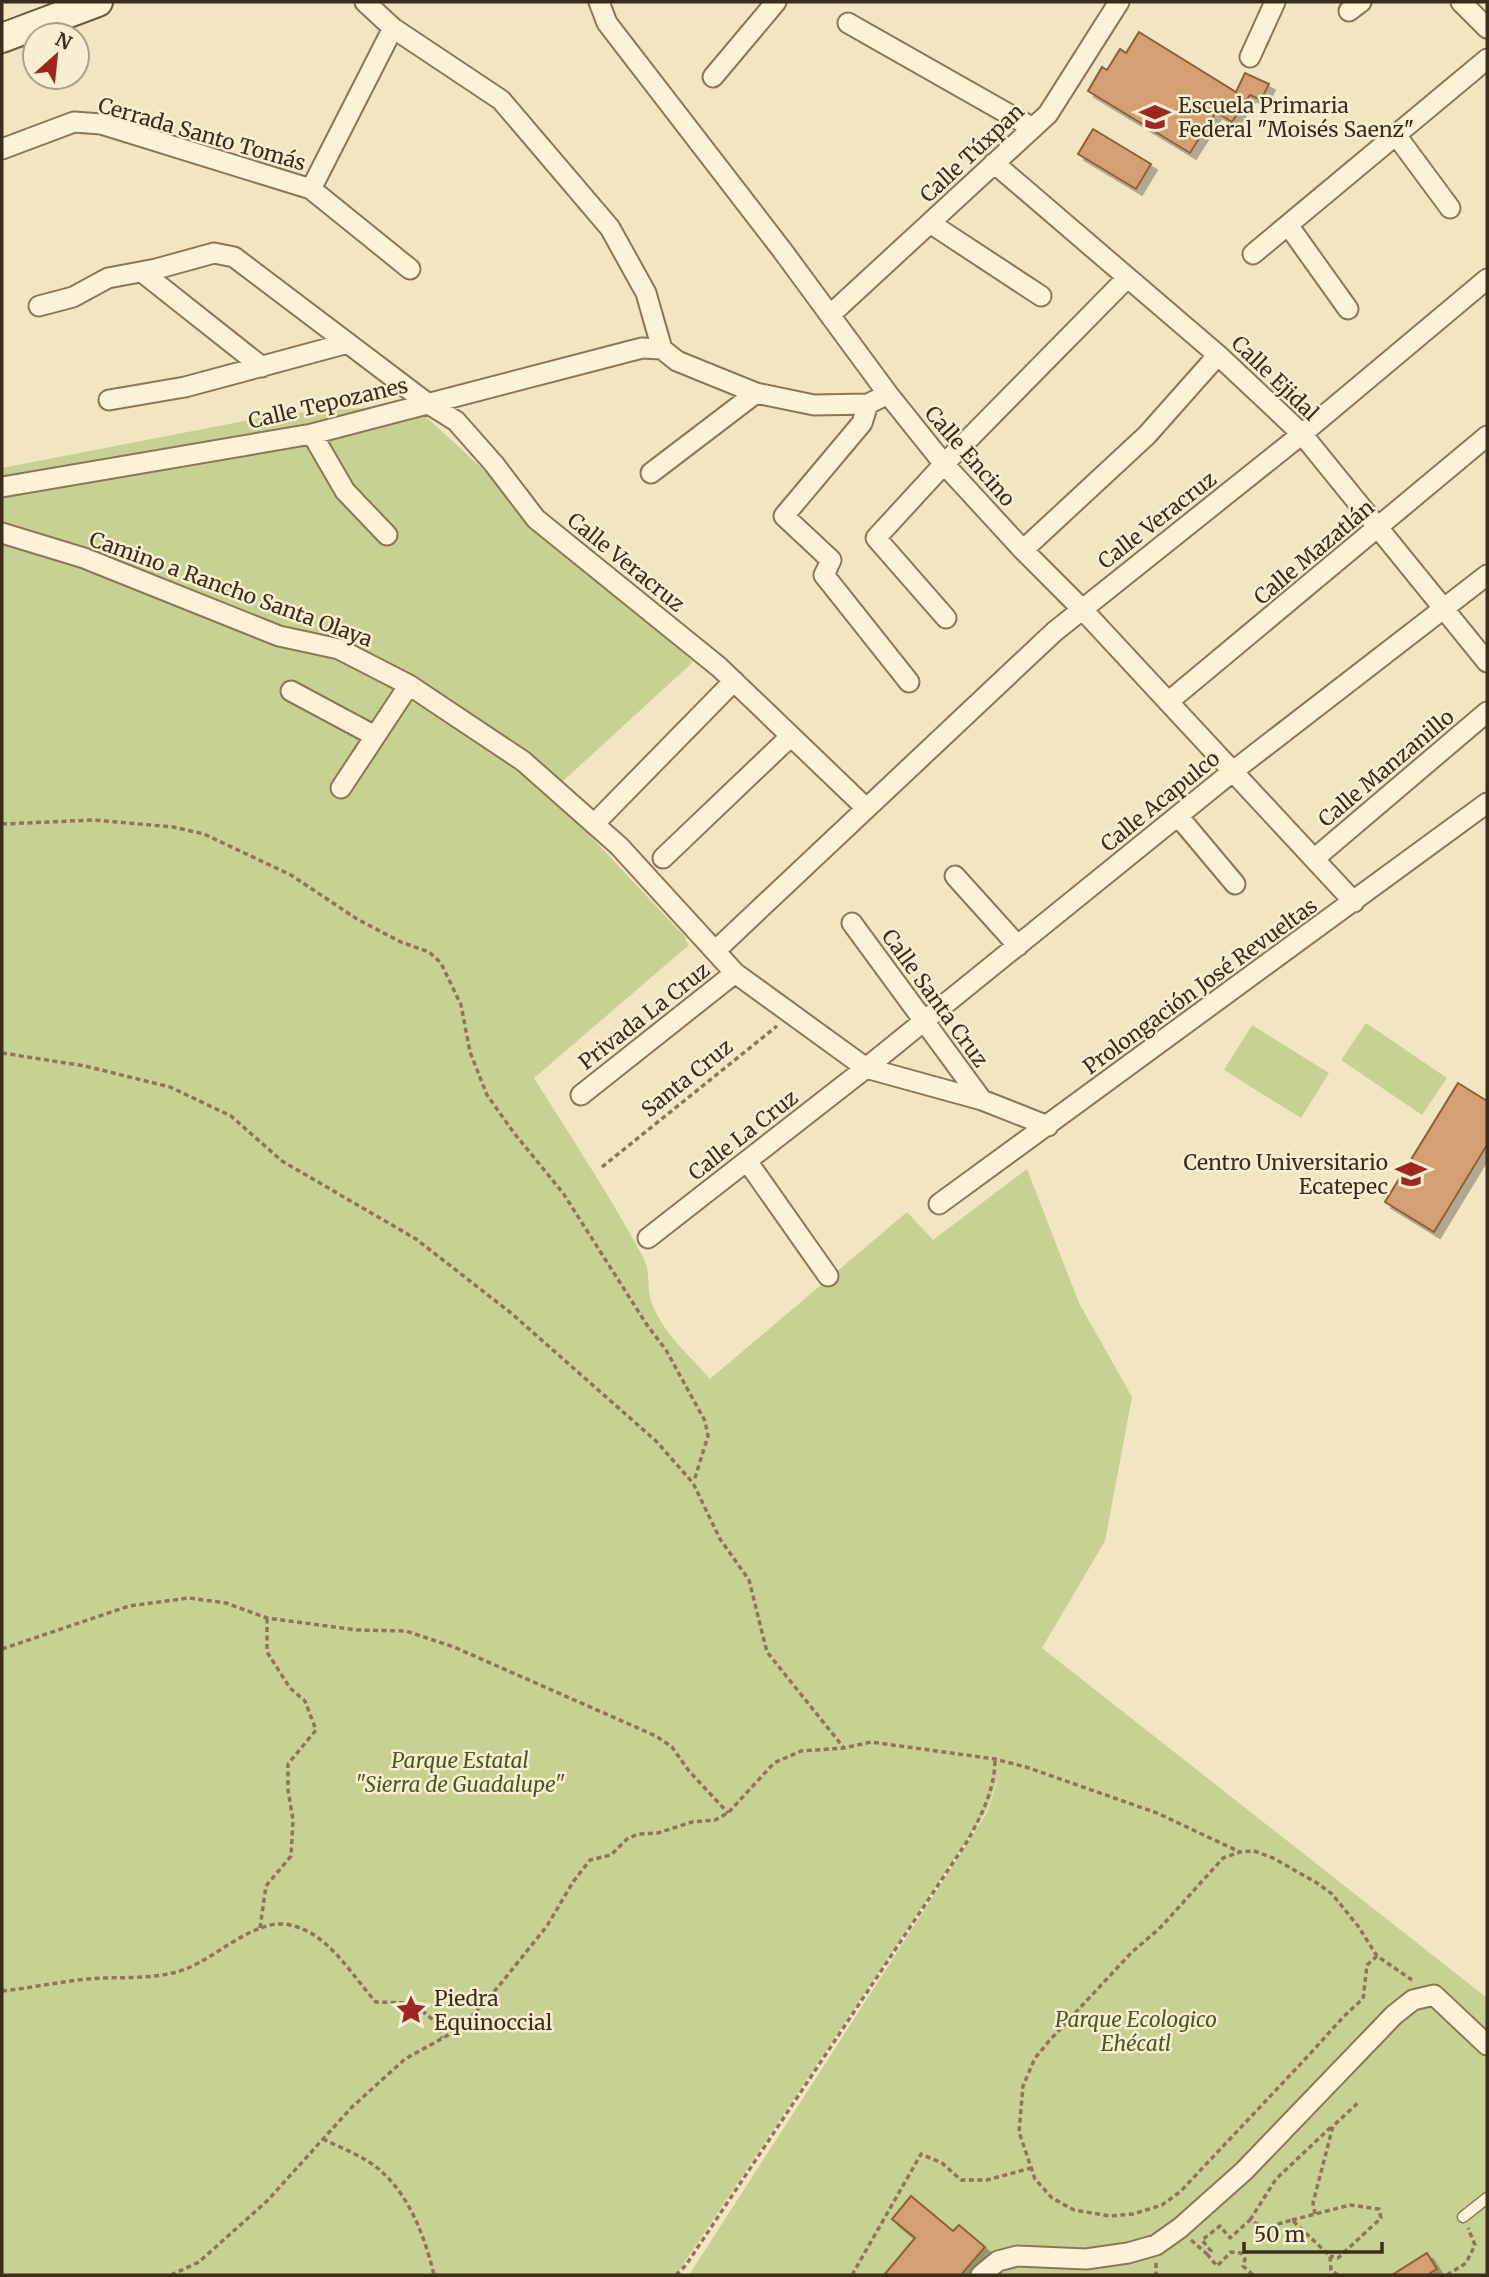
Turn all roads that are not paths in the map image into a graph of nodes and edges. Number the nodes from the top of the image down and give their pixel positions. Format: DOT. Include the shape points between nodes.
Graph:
graph roads {
  1 [pos="98,2"];
  2 [pos="365,2"];
  3 [pos="598,2"];
  4 [pos="776,2"];
  5 [pos="1119,2"];
  6 [pos="1275,2"];
  7 [pos="1461,2"];
  8 [pos="848,23"];
  9 [pos="393,28"];
  10 [pos="1487,28"];
  11 [pos="2,38"];
  12 [pos="1250,57"];
  13 [pos="1487,59"];
  14 [pos="713,77"];
  15 [pos="1033,128"];
  16 [pos="1396,135"];
  17 [pos="2,149"];
  18 [pos="994,163"];
  19 [pos="311,189"];
  20 [pos="1450,208"];
  21 [pos="930,223"];
  22 [pos="1288,225"];
  23 [pos="1253,254"];
  24 [pos="410,269"];
  25 [pos="142,272"];
  26 [pos="1127,278"];
  27 [pos="1487,279"];
  28 [pos="1041,296"];
  29 [pos="39,306"];
  30 [pos="1348,309"];
  31 [pos="830,314"];
  32 [pos="348,343"];
  33 [pos="662,349"];
  34 [pos="1218,355"];
  35 [pos="262,367"];
  36 [pos="756,393"];
  37 [pos="888,394"];
  38 [pos="109,400"];
  39 [pos="427,403"];
  40 [pos="868,404"];
  41 [pos="312,434"];
  42 [pos="1302,434"];
  43 [pos="1487,436"];
  44 [pos="944,464"];
  45 [pos="651,472"];
  46 [pos="2,487"];
  47 [pos="1379,528"];
  48 [pos="2,533"];
  49 [pos="387,535"];
  50 [pos="1023,550"];
  51 [pos="1487,575"];
  52 [pos="1082,609"];
  53 [pos="1445,610"];
  54 [pos="946,618"];
  55 [pos="1487,662"];
  56 [pos="734,681"];
  57 [pos="909,682"];
  58 [pos="409,685"];
  59 [pos="291,691"];
  60 [pos="1168,702"];
  61 [pos="1487,712"];
  62 [pos="375,736"];
  63 [pos="791,736"];
  64 [pos="1232,772"];
  65 [pos="341,788"];
  66 [pos="1487,803"];
  67 [pos="866,808"];
  68 [pos="1178,816"];
  69 [pos="594,824"];
  70 [pos="663,858"];
  71 [pos="1314,859"];
  72 [pos="955,876"];
  73 [pos="1235,884"];
  74 [pos="1354,902"];
  75 [pos="852,923"];
  76 [pos="1018,946"];
  77 [pos="715,951"];
  78 [pos="735,973"];
  79 [pos="923,1022"];
  80 [pos="866,1068"];
  81 [pos="580,1095"];
  82 [pos="982,1100"];
  83 [pos="1048,1126"];
  84 [pos="747,1161"];
  85 [pos="939,1205"];
  86 [pos="648,1238"];
  87 [pos="828,1276"];
  88 [pos="1487,2045"];
  89 [pos="1487,2198"];
  90 [pos="1463,2217"];
  91 [pos="981,2275"];
  1 -- 11 [label="main road"];
  2 -- 9 [label="street"];
  3 -- 31 [label="street, Calle Encino" via="607,23"];
  4 -- 14 [label="street"];
  5 -- 15 [label="street, Calle Túxpan" via="1048,114"];
  6 -- 12 [label="street"];
  7 -- 10 [label="street"];
  8 -- 15 [label="street"];
  9 -- 19 [label="street, Cerrada Santo Tomás"];
  9 -- 33 [label="street" via="501,100 610,229 646,293"];
  13 -- 16 [label="street"];
  15 -- 18 [label="street, Calle Túxpan"];
  16 -- 20 [label="street"];
  16 -- 22 [label="street"];
  17 -- 19 [label="street, Cerrada Santo Tomás" via="74,122 100,124"];
  18 -- 21 [label="street, Calle Túxpan"];
  18 -- 26 [label="street, Calle Ejidal"];
  19 -- 24 [label="street, Cerrada Santo Tomás"];
  21 -- 28 [label="street"];
  21 -- 31 [label="street, Calle Túxpan"];
  22 -- 23 [label="street"];
  22 -- 30 [label="street"];
  25 -- 29 [label="street, Calle Veracruz" via="108,278 72,297"];
  25 -- 32 [label="street, Calle Veracruz" via="214,253 234,257"];
  25 -- 35 [label="street"];
  26 -- 34 [label="street, Calle Ejidal"];
  26 -- 44 [label="street"];
  27 -- 42 [label="street, Calle Veracruz"];
  31 -- 37 [label="street, Calle Encino"];
  32 -- 35 [label="street"];
  32 -- 39 [label="street, Calle Veracruz"];
  33 -- 36 [label="street" via="677,361"];
  33 -- 39 [label="street, Calle Tepozanes" via="642,348"];
  34 -- 42 [label="street, Calle Ejidal"];
  34 -- 50 [label="street" via="1147,435"];
  35 -- 38 [label="street"];
  36 -- 40 [label="street" via="814,405"];
  36 -- 45 [label="street"];
  37 -- 40 [label="street"];
  37 -- 44 [label="street, Calle Encino"];
  39 -- 41 [label="street, Calle Tepozanes"];
  39 -- 56 [label="street, Calle Veracruz" via="456,421 536,519"];
  40 -- 57 [label="street" via="862,423 784,516 831,560 824,575"];
  41 -- 46 [label="street, Calle Tepozanes"];
  41 -- 49 [label="street" via="345,491"];
  42 -- 47 [label="street, Calle Ejidal"];
  42 -- 52 [label="street, Calle Veracruz"];
  43 -- 47 [label="street, Calle Mazatlán"];
  44 -- 50 [label="street, Calle Encino"];
  44 -- 54 [label="street" via="876,538"];
  47 -- 53 [label="street, Calle Ejidal"];
  47 -- 60 [label="street, Calle Mazatlán"];
  48 -- 58 [label="street, Camino a Rancho Santa Olaya" via="84,558 279,636 339,649"];
  50 -- 52 [label="street, Calle Encino"];
  51 -- 53 [label="street, Calle Acapulco"];
  52 -- 60 [label="street, Calle Encino"];
  52 -- 67 [label="street, Calle Veracruz"];
  53 -- 55 [label="street, Calle Ejidal"];
  53 -- 64 [label="street, Calle Acapulco"];
  56 -- 63 [label="street, Calle Veracruz"];
  56 -- 69 [label="street"];
  58 -- 62 [label="street"];
  58 -- 69 [label="street, Camino a Rancho Santa Olaya" via="523,761"];
  59 -- 62 [label="street"];
  60 -- 64 [label="street, Calle Encino"];
  61 -- 71 [label="street, Calle Manzanillo"];
  62 -- 65 [label="street"];
  63 -- 67 [label="street, Calle Veracruz"];
  63 -- 70 [label="street"];
  64 -- 68 [label="street, Calle Acapulco"];
  64 -- 71 [label="street, Calle Encino"];
  66 -- 74 [label="street, Prolongación José Revueltas"];
  67 -- 77 [label="street, Calle Veracruz"];
  68 -- 73 [label="street"];
  68 -- 76 [label="street, Calle Acapulco"];
  69 -- 77 [label="street, Camino a Rancho Santa Olaya"];
  71 -- 74 [label="street, Calle Encino"];
  72 -- 76 [label="street"];
  74 -- 83 [label="street, Prolongación José Revueltas"];
  75 -- 79 [label="street, Calle Santa Cruz"];
  76 -- 79 [label="street, Calle Acapulco"];
  77 -- 78 [label="street, Camino a Rancho Santa Olaya"];
  78 -- 80 [label="street, Camino a Rancho Santa Olaya"];
  78 -- 81 [label="street, Privada La Cruz"];
  79 -- 80 [label="street, Calle Acapulco"];
  79 -- 82 [label="street, Calle Santa Cruz"];
  80 -- 82 [label="street, Camino a Rancho Santa Olaya"];
  80 -- 84 [label="street, Calle La Cruz"];
  82 -- 83 [label="street, Camino a Rancho Santa Olaya"];
  83 -- 85 [label="street, Prolongación José Revueltas"];
  84 -- 86 [label="street, Calle La Cruz"];
  84 -- 87 [label="street"];
  88 -- 91 [label="street" via="1434,1995 1413,2000 1244,2171 1156,2245 1086,2259 1017,2256 999,2261"];
  89 -- 90 [label="lane"];
}
